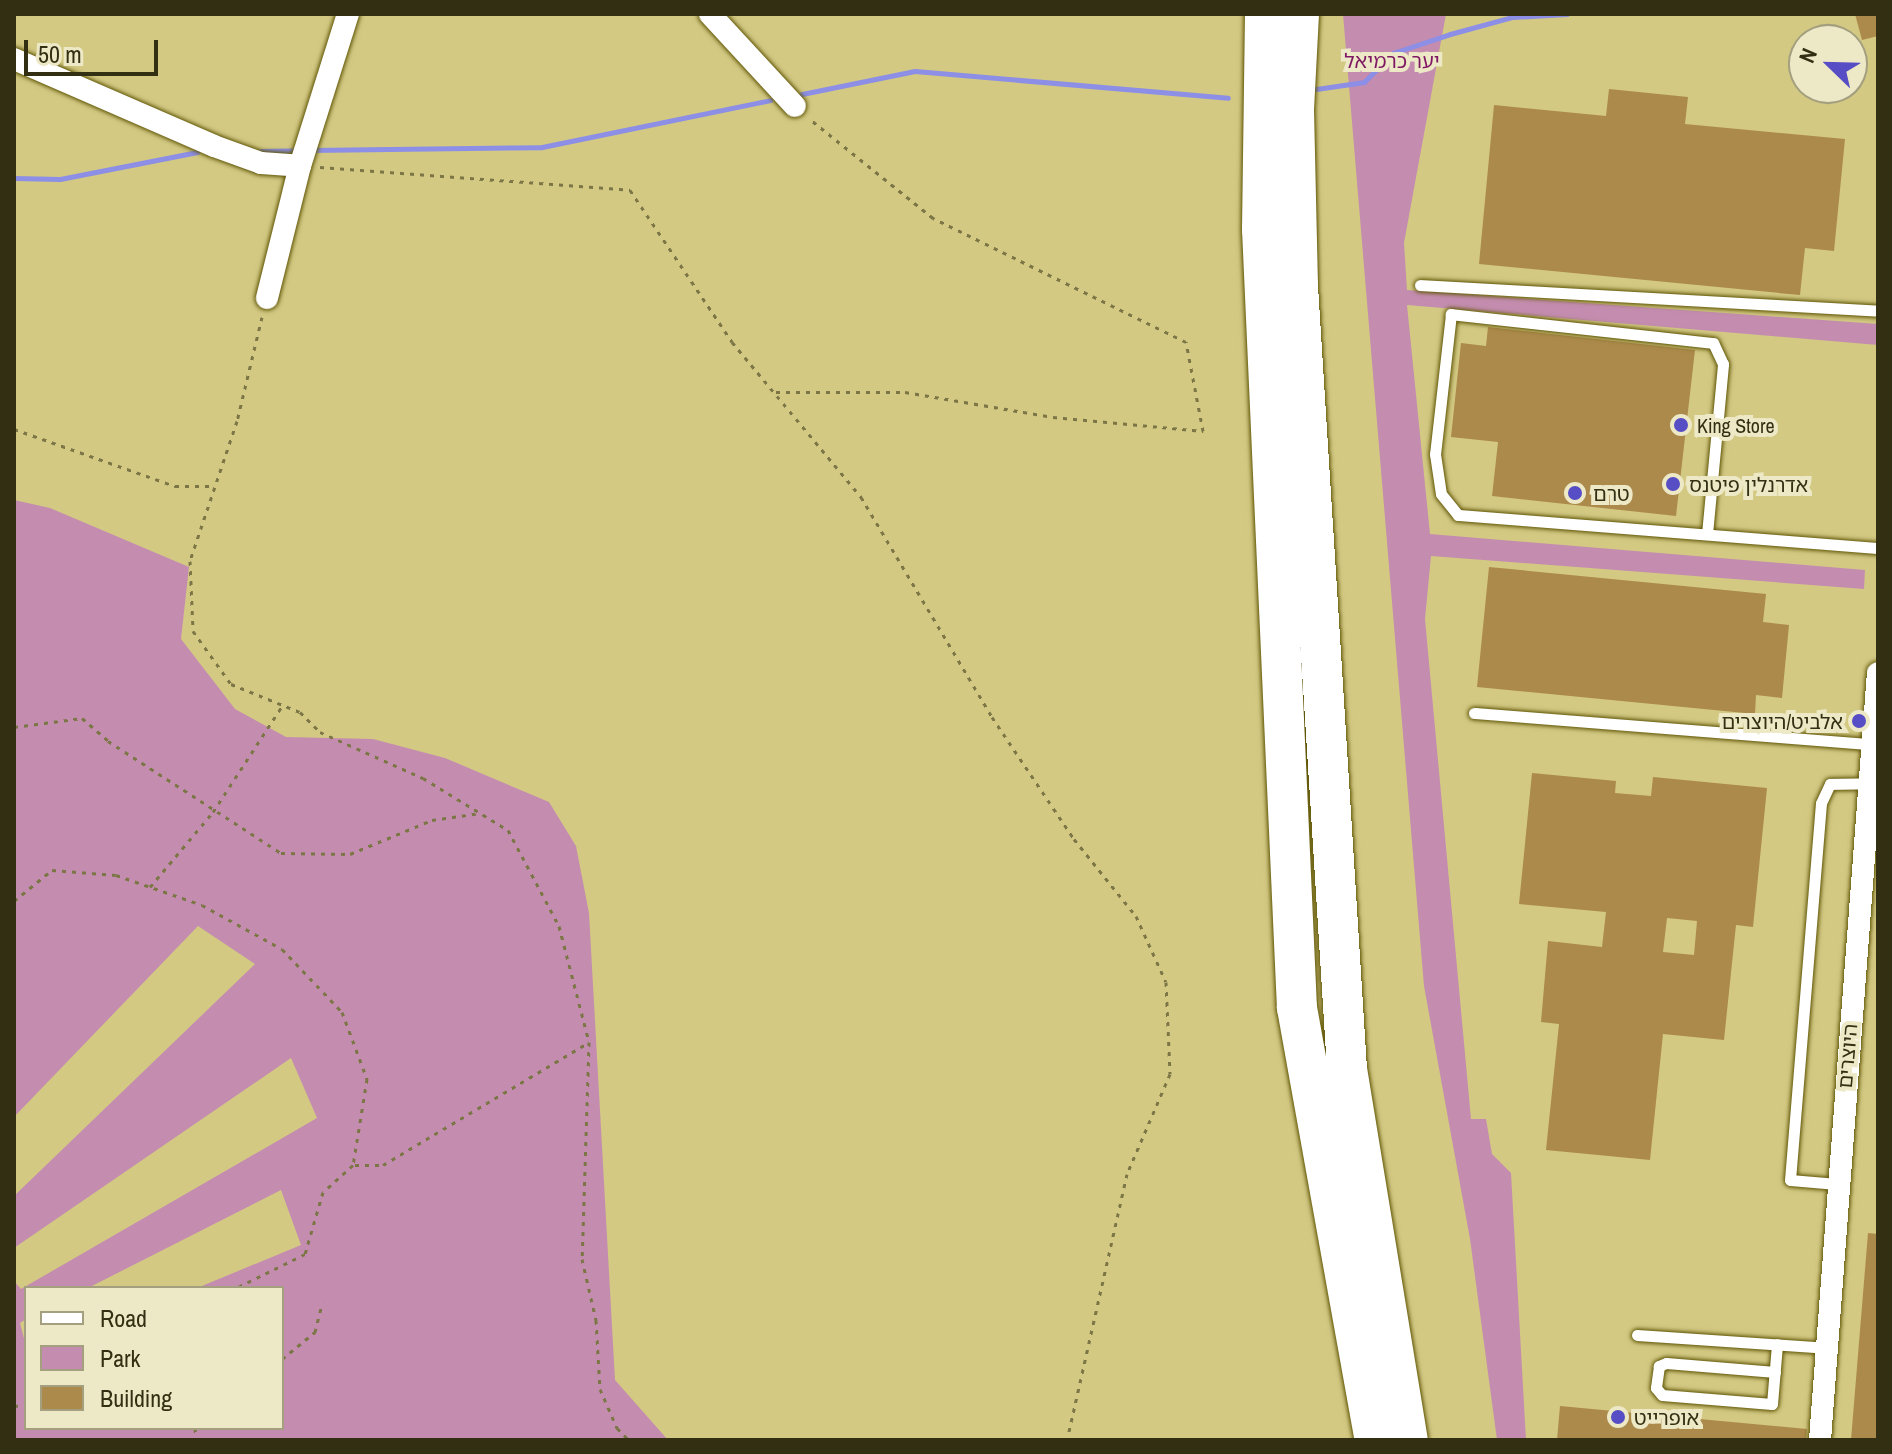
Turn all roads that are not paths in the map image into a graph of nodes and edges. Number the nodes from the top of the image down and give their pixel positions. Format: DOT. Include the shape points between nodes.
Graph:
graph roads {
  1 [pos="348,14"];
  2 [pos="710,14"];
  3 [pos="1265,14"];
  4 [pos="1299,14"];
  5 [pos="14,59"];
  6 [pos="795,106"];
  7 [pos="301,164"];
  8 [pos="1420,285"];
  9 [pos="267,298"];
  10 [pos="1878,311"];
  11 [pos="1707,534"];
  12 [pos="1878,548"];
  13 [pos="1878,673"];
  14 [pos="1474,713"];
  15 [pos="1872,744"];
  16 [pos="1869,783"];
  17 [pos="1837,1184"];
  18 [pos="1637,1335"];
  19 [pos="1777,1344"];
  20 [pos="1826,1348"];
  21 [pos="1775,1372"];
  22 [pos="1375,1440"];
  23 [pos="1408,1440"];
  24 [pos="1820,1440"];
  1 -- 7 [label="street"];
  2 -- 6 [label="street"];
  3 -- 22 [label="highway" via="1262,229 1297,1008"];
  4 -- 23 [label="highway" via="1294,110 1298,286 1347,1069"];
  5 -- 7 [label="street" via="214,146 261,163"];
  7 -- 9 [label="street"];
  8 -- 10 [label="lane"];
  11 -- 11 [label="lane" via="1458,515 1451,510 1441,494 1435,454 1451,314 1708,339 1722,355 1723,371"];
  11 -- 12 [label="lane"];
  13 -- 15 [label="street, היוצרים"];
  14 -- 15 [label="lane"];
  15 -- 16 [label="street, היוצרים"];
  16 -- 17 [label="street, היוצרים"];
  16 -- 17 [label="lane" via="1830,784 1821,803 1790,1180"];
  17 -- 20 [label="street, היוצרים"];
  18 -- 19 [label="lane"];
  19 -- 20 [label="lane"];
  19 -- 21 [label="lane"];
  20 -- 24 [label="street, היוצרים"];
  21 -- 21 [label="lane" via="1772,1404 1662,1395 1656,1388 1659,1366 1666,1363"];
}
